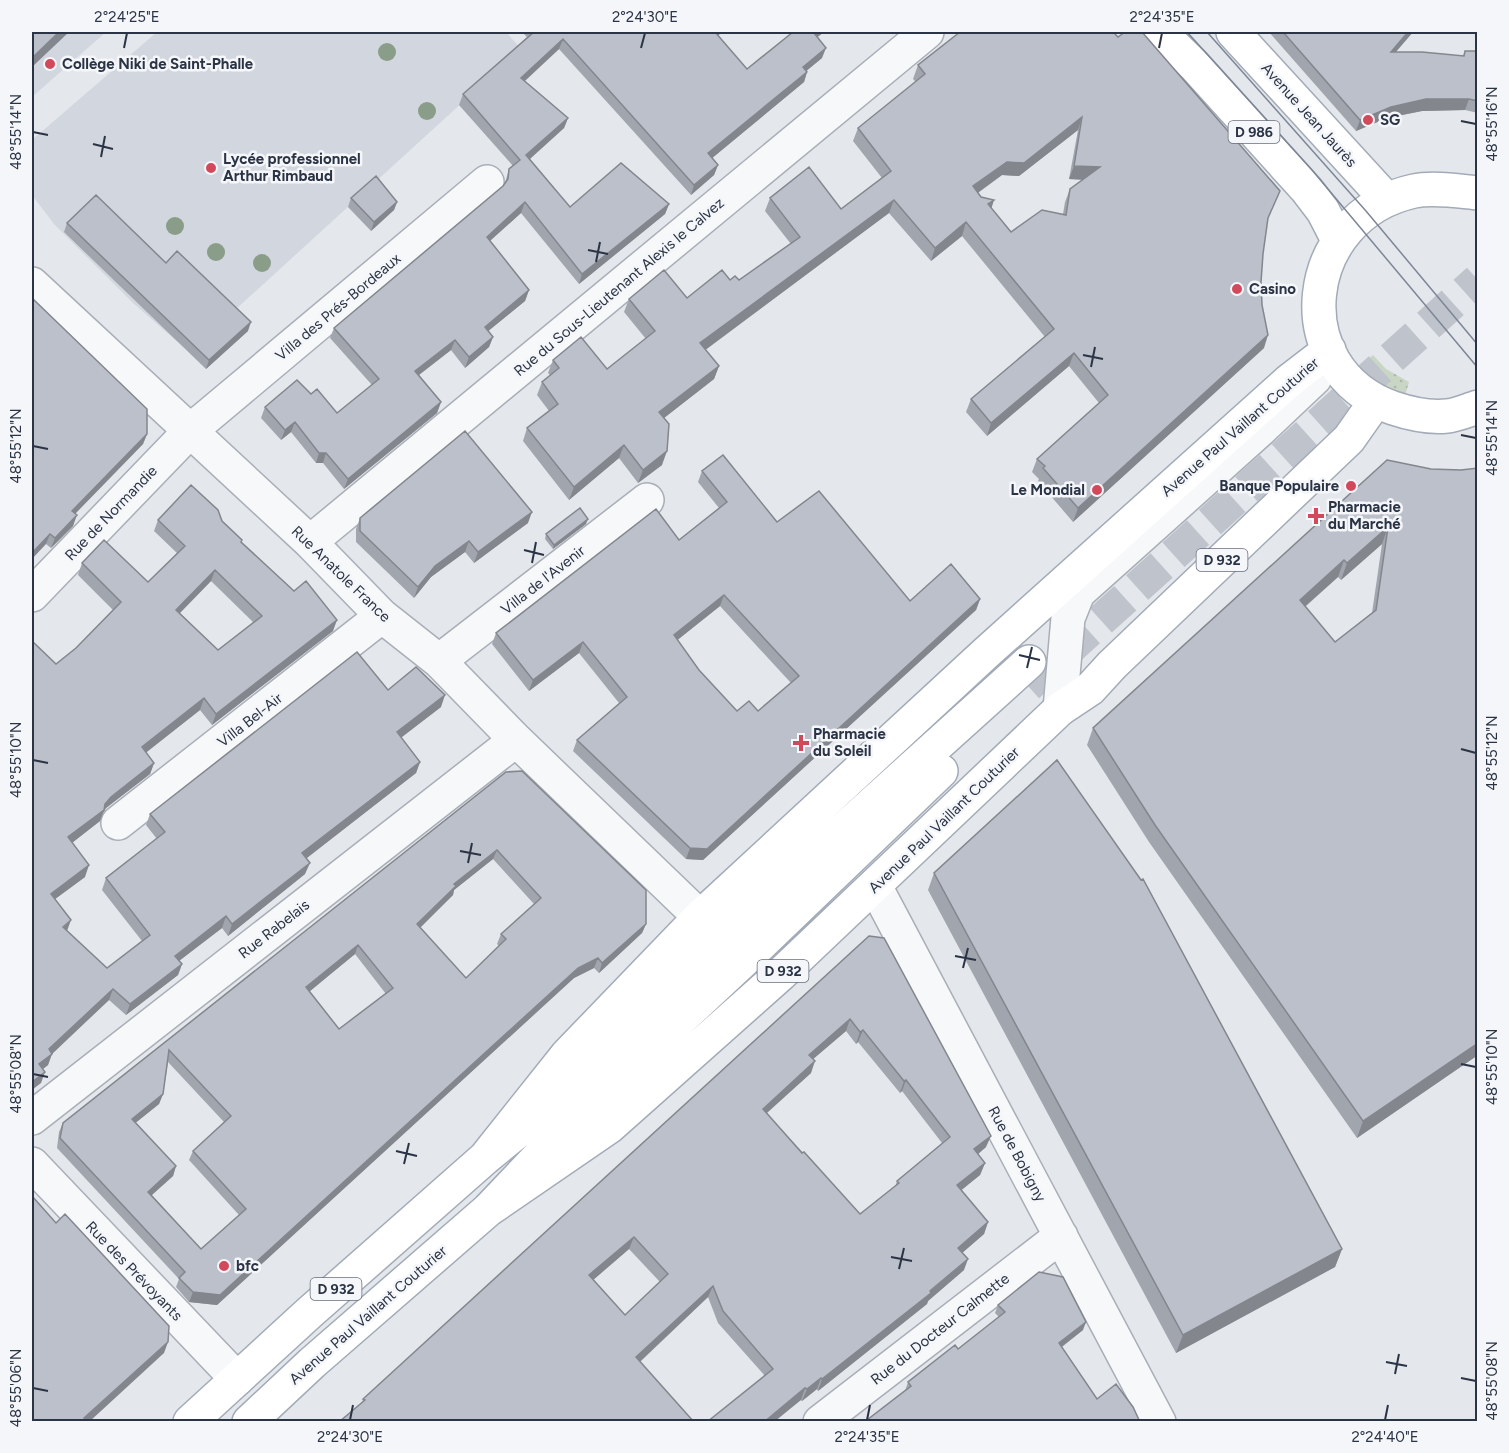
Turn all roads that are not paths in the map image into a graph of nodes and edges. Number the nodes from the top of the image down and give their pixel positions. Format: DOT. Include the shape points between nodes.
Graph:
graph roads {
  1 [pos="927,32"];
  2 [pos="1160,32"];
  3 [pos="1233,32"];
  4 [pos="487,182"];
  5 [pos="1478,193"];
  6 [pos="1386,199"];
  7 [pos="1338,240"];
  8 [pos="32,284"];
  9 [pos="1331,355"];
  10 [pos="1375,402"];
  11 [pos="1478,407"];
  12 [pos="190,431"];
  13 [pos="647,500"];
  14 [pos="310,542"];
  15 [pos="32,595"];
  16 [pos="382,616"];
  17 [pos="440,661"];
  18 [pos="1060,710"];
  19 [pos="516,740"];
  20 [pos="118,823"];
  21 [pos="874,886"];
  22 [pos="700,917"];
  23 [pos="32,1118"];
  24 [pos="485,1158"];
  25 [pos="32,1164"];
  26 [pos="488,1210"];
  27 [pos="1061,1236"];
  28 [pos="237,1379"];
  29 [pos="190,1422"];
  30 [pos="249,1422"];
  31 [pos="820,1422"];
  32 [pos="1159,1422"];
  1 -- 14 [label="street, Rue du Sous-Lieutenant Alexis le Calvez"];
  2 -- 7 [label="main road, D 986" via="1307,190"];
  3 -- 6 [label="main road, Avenue Jean Jaurès"];
  4 -- 12 [label="street, Villa des Prés-Bordeaux"];
  5 -- 6 [label="main road" via="1416,190"];
  6 -- 7 [label="main road" via="1354,220"];
  7 -- 9 [label="main road" via="1325,265 1318,300 1320,323"];
  8 -- 12 [label="street, Rue Anatole France"];
  9 -- 10 [label="main road" via="1352,383"];
  9 -- 18 [label="street" via="1260,430 1078,593 1068,618"];
  9 -- 22 [label="main road, Avenue Paul Vaillant Couturier / D 932" via="1290,380"];
  10 -- 11 [label="main road" via="1416,416 1449,416"];
  10 -- 18 [label="main road, Avenue Paul Vaillant Couturier / D 932" via="1349,439 1090,689"];
  12 -- 14 [label="street, Rue Anatole France"];
  12 -- 15 [label="street, Rue de Normandie"];
  13 -- 17 [label="street, Villa de l'Avenir"];
  14 -- 16 [label="street, Rue Anatole France"];
  16 -- 17 [label="street, Rue Anatole France"];
  16 -- 20 [label="street, Villa Bel-Air"];
  17 -- 19 [label="street, Rue Anatole France"];
  18 -- 21 [label="main road, Avenue Paul Vaillant Couturier / D 932"];
  19 -- 22 [label="street, Rue Anatole France"];
  19 -- 23 [label="street, Rue Rabelais"];
  21 -- 26 [label="main road, Avenue Paul Vaillant Couturier / D 932" via="609,1127"];
  21 -- 27 [label="street, Rue de Bobigny"];
  22 -- 24 [label="main road, Avenue Paul Vaillant Couturier / D 932" via="567,1055"];
  24 -- 26 [label="main road, Avenue Paul Vaillant Couturier / D 932" via="588,1074 721,940 1029,674 742,962 585,1108"];
  24 -- 28 [label="main road, Avenue Paul Vaillant Couturier / D 932"];
  25 -- 28 [label="street, Rue des Prévoyants"];
  26 -- 30 [label="main road, Avenue Paul Vaillant Couturier / D 932"];
  27 -- 31 [label="street, Rue du Docteur Calmette"];
  27 -- 32 [label="street, Rue de Bobigny"];
  28 -- 29 [label="main road, Avenue Paul Vaillant Couturier / D 932"];
}
